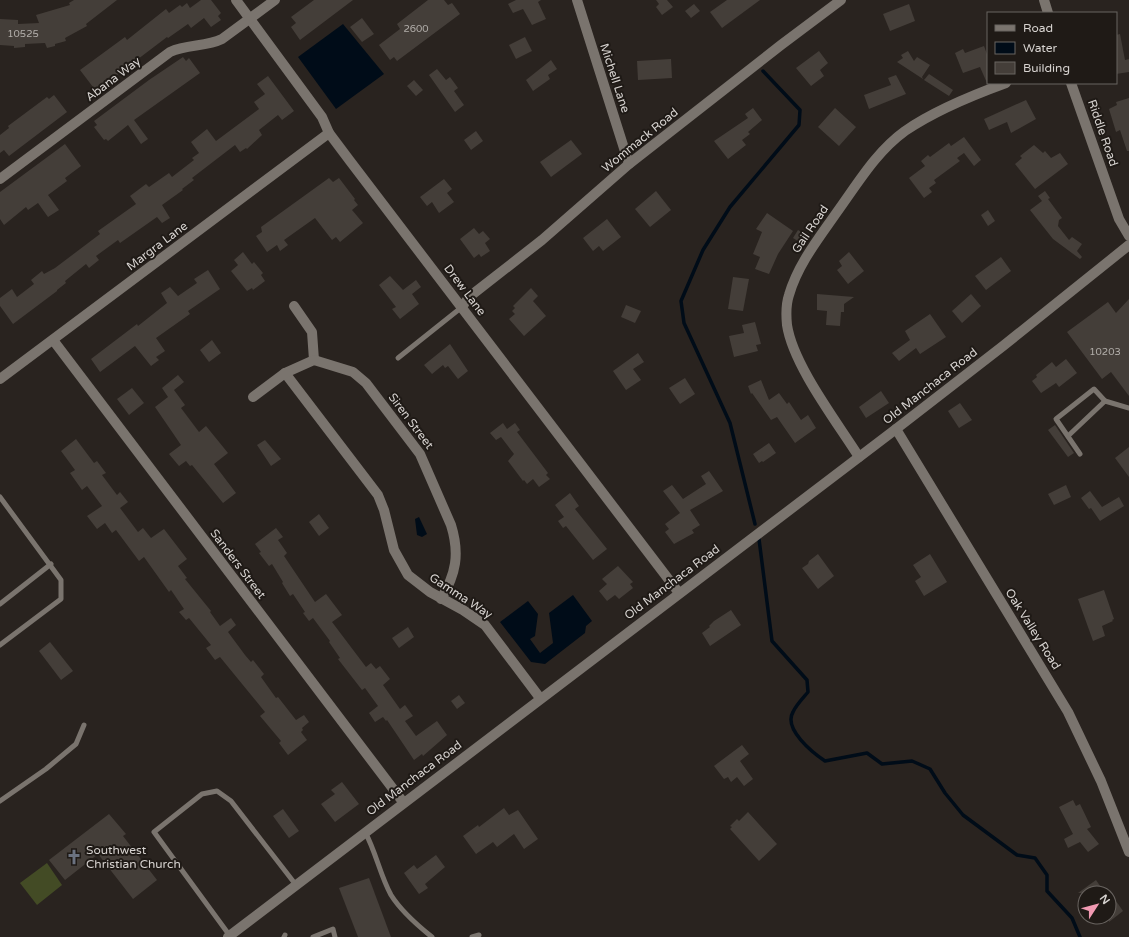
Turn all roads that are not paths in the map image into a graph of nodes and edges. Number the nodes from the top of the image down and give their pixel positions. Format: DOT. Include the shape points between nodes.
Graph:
graph roads {
  1 [pos="236,0"];
  2 [pos="275,0"];
  3 [pos="577,0"];
  4 [pos="842,0"];
  5 [pos="1044,0"];
  6 [pos="1048,12"];
  7 [pos="250,19"];
  8 [pos="1003,84"];
  9 [pos="1071,84"];
  10 [pos="329,132"];
  11 [pos="629,164"];
  12 [pos="0,179"];
  13 [pos="1129,236"];
  14 [pos="1129,245"];
  15 [pos="294,306"];
  16 [pos="462,307"];
  17 [pos="53,340"];
  18 [pos="398,358"];
  19 [pos="314,360"];
  20 [pos="285,373"];
  21 [pos="0,380"];
  22 [pos="253,397"];
  23 [pos="1104,401"];
  24 [pos="1129,408"];
  25 [pos="896,429"];
  26 [pos="1068,436"];
  27 [pos="1080,454"];
  28 [pos="859,456"];
  29 [pos="0,497"];
  30 [pos="51,564"];
  31 [pos="679,593"];
  32 [pos="441,599"];
  33 [pos="0,604"];
  34 [pos="0,645"];
  35 [pos="540,698"];
  36 [pos="84,725"];
  37 [pos="0,801"];
  38 [pos="403,802"];
  39 [pos="365,832"];
  40 [pos="1129,852"];
  41 [pos="296,885"];
  42 [pos="479,935"];
  43 [pos="229,936"];
  44 [pos="313,937"];
  45 [pos="335,937"];
  46 [pos="432,937"];
  47 [pos="472,937"];
  1 -- 7 [label="street, Drew Lane"];
  2 -- 7 [label="street, Abana Way"];
  3 -- 11 [label="street, Michell Lane"];
  4 -- 11 [label="street, Wommack Road" via="781,44"];
  5 -- 6 [label="street"];
  7 -- 10 [label="street, Drew Lane" via="322,117"];
  7 -- 12 [label="street, Abana Way" via="217,42 187,46 170,52"];
  8 -- 28 [label="street, Gail Road" via="958,102 913,126 892,141 869,166 810,252 789,295 786,309 790,340 804,370"];
  9 -- 13 [label="street, Riddle Road" via="1119,219"];
  10 -- 16 [label="street, Drew Lane"];
  10 -- 17 [label="street, Margra Lane"];
  11 -- 16 [label="street, Wommack Road" via="525,254 469,297"];
  14 -- 25 [label="street, Old Manchaca Road"];
  15 -- 19 [label="street" via="312,332"];
  16 -- 18 [label="lane"];
  16 -- 31 [label="street, Drew Lane"];
  17 -- 21 [label="street, Margra Lane"];
  17 -- 38 [label="street, Sanders Street"];
  19 -- 20 [label="street"];
  19 -- 32 [label="street, Siren Street" via="360,376 400,424 420,454 451,525 456,548 453,576"];
  20 -- 22 [label="street"];
  20 -- 32 [label="street, Gamma Way" via="378,495 384,510 390,542 408,575"];
  23 -- 24 [label="lane"];
  23 -- 26 [label="lane"];
  23 -- 26 [label="lane" via="1094,389 1056,419"];
  25 -- 28 [label="street, Old Manchaca Road"];
  25 -- 40 [label="street, Oak Valley Road" via="1068,712 1101,781"];
  26 -- 27 [label="lane"];
  28 -- 31 [label="street, Old Manchaca Road"];
  29 -- 30 [label="lane"];
  30 -- 33 [label="lane"];
  30 -- 34 [label="lane" via="61,580 61,599"];
  31 -- 35 [label="street, Old Manchaca Road"];
  32 -- 35 [label="street, Gamma Way" via="464,610 485,625"];
  35 -- 38 [label="street, Old Manchaca Road"];
  36 -- 37 [label="lane" via="76,744"];
  38 -- 39 [label="street, Old Manchaca Road"];
  39 -- 41 [label="street, Old Manchaca Road"];
  39 -- 46 [label="lane" via="391,894 417,925"];
  41 -- 43 [label="street, Old Manchaca Road"];
  41 -- 43 [label="lane" via="231,801 217,791 202,794 154,832"];
  42 -- 47 [label="lane"];
  44 -- 45 [label="lane" via="333,929"];
}
